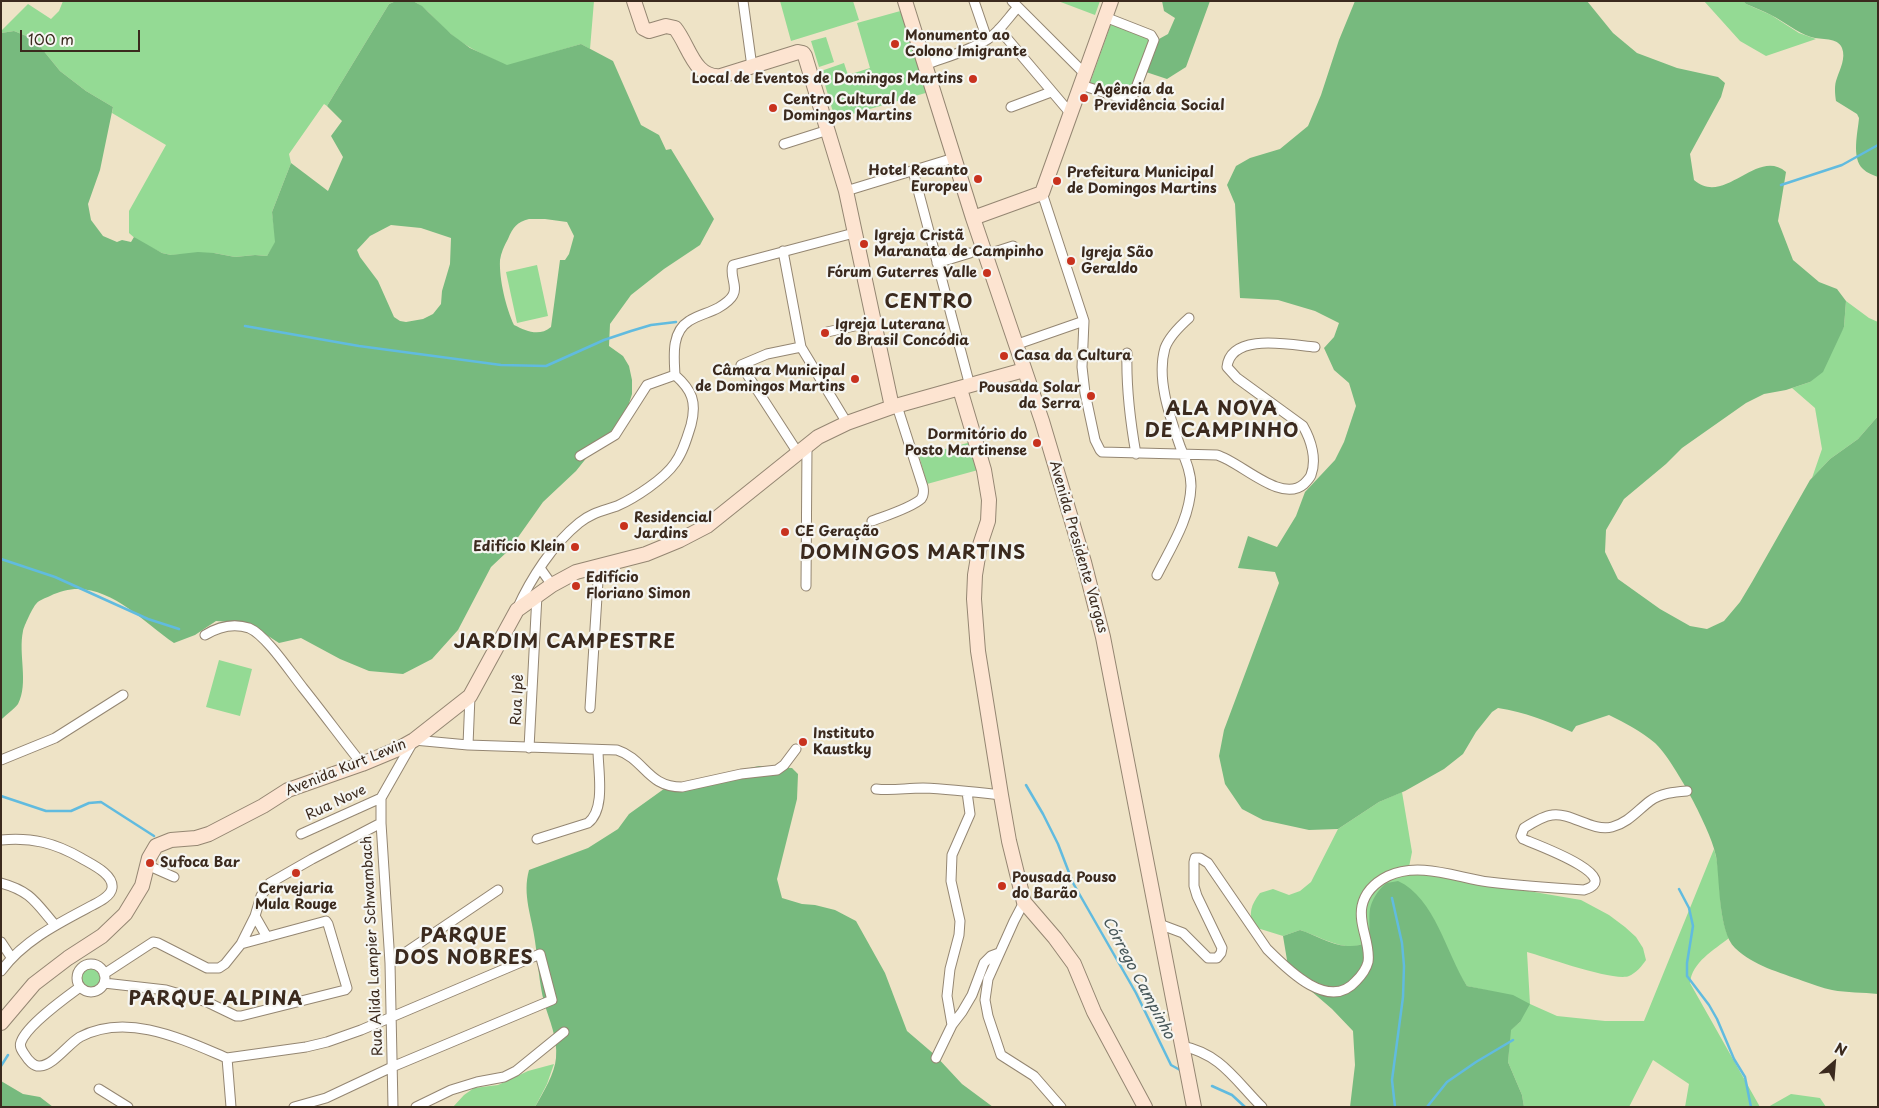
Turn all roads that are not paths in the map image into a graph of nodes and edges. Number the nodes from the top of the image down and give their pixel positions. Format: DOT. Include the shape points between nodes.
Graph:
graph roads {
  1 [pos="634,1"];
  2 [pos="742,1"];
  3 [pos="905,1"];
  4 [pos="974,1"];
  5 [pos="1111,1"];
  6 [pos="1014,3"];
  7 [pos="1105,17"];
  8 [pos="999,29"];
  9 [pos="987,39"];
  10 [pos="925,65"];
  11 [pos="752,67"];
  12 [pos="1083,80"];
  13 [pos="1052,92"];
  14 [pos="1011,107"];
  15 [pos="1071,114"];
  16 [pos="828,130"];
  17 [pos="784,144"];
  18 [pos="954,158"];
  19 [pos="913,171"];
  20 [pos="846,192"];
  21 [pos="1042,193"];
  22 [pos="973,218"];
  23 [pos="854,233"];
  24 [pos="1013,246"];
  25 [pos="783,251"];
  26 [pos="970,253"];
  27 [pos="985,255"];
  28 [pos="937,263"];
  29 [pos="1189,318"];
  30 [pos="1084,320"];
  31 [pos="873,322"];
  32 [pos="827,332"];
  33 [pos="1015,345"];
  34 [pos="801,347"];
  35 [pos="1315,347"];
  36 [pos="1126,353"];
  37 [pos="1024,370"];
  38 [pos="674,375"];
  39 [pos="965,388"];
  40 [pos="894,407"];
  41 [pos="846,423"];
  42 [pos="803,450"];
  43 [pos="1183,453"];
  44 [pos="1136,454"];
  45 [pos="580,456"];
  46 [pos="872,521"];
  47 [pos="600,566"];
  48 [pos="540,568"];
  49 [pos="1157,575"];
  50 [pos="552,585"];
  51 [pos="806,586"];
  52 [pos="536,594"];
  53 [pos="516,610"];
  54 [pos="205,635"];
  55 [pos="123,695"];
  56 [pos="470,696"];
  57 [pos="590,708"];
  58 [pos="414,740"];
  59 [pos="468,745"];
  60 [pos="529,748"];
  61 [pos="796,748"];
  62 [pos="598,750"];
  63 [pos="1,760"];
  64 [pos="362,764"];
  65 [pos="876,789"];
  66 [pos="967,792"];
  67 [pos="1687,792"];
  68 [pos="1001,795"];
  69 [pos="381,798"];
  70 [pos="381,823"];
  71 [pos="301,834"];
  72 [pos="537,839"];
  73 [pos="1,840"];
  74 [pos="147,865"];
  75 [pos="174,877"];
  76 [pos="1,883"];
  77 [pos="498,890"];
  78 [pos="1024,902"];
  79 [pos="255,916"];
  80 [pos="1159,924"];
  81 [pos="55,925"];
  82 [pos="267,937"];
  83 [pos="1,942"];
  84 [pos="241,944"];
  85 [pos="81,950"];
  86 [pos="999,953"];
  87 [pos="11,957"];
  88 [pos="390,963"];
  89 [pos="90,964"];
  90 [pos="1,971"];
  91 [pos="104,979"];
  92 [pos="80,987"];
  93 [pos="391,1017"];
  94 [pos="1,1023"];
  95 [pos="952,1025"];
  96 [pos="564,1032"];
  97 [pos="1182,1046"];
  98 [pos="227,1058"];
  99 [pos="936,1058"];
  100 [pos="392,1067"];
  101 [pos="100,1089"];
  102 [pos="128,1107"];
  103 [pos="232,1107"];
  104 [pos="294,1107"];
  105 [pos="393,1107"];
  106 [pos="416,1107"];
  107 [pos="1061,1107"];
  108 [pos="1145,1107"];
  109 [pos="1194,1107"];
  110 [pos="1262,1107"];
  1 -- 11 [label="main road" via="646,30 666,26 675,28 700,70 712,77"];
  2 -- 11 [label="street"];
  3 -- 10 [label="main road, Avenida Presidente Vargas"];
  4 -- 9 [label="street"];
  5 -- 7 [label="main road"];
  6 -- 8 [label="street"];
  6 -- 12 [label="street"];
  7 -- 12 [label="main road"];
  7 -- 12 [label="street" via="1151,35 1154,40 1131,101"];
  8 -- 9 [label="street"];
  8 -- 13 [label="street"];
  9 -- 10 [label="street"];
  10 -- 18 [label="main road, Avenida Presidente Vargas"];
  11 -- 16 [label="main road" via="803,52"];
  12 -- 15 [label="main road"];
  13 -- 14 [label="street"];
  13 -- 15 [label="street"];
  15 -- 21 [label="main road"];
  16 -- 17 [label="street"];
  16 -- 20 [label="main road"];
  18 -- 19 [label="street"];
  18 -- 22 [label="main road, Avenida Presidente Vargas"];
  19 -- 20 [label="street"];
  19 -- 28 [label="street"];
  20 -- 23 [label="main road"];
  21 -- 22 [label="main road"];
  21 -- 30 [label="street"];
  22 -- 27 [label="main road, Avenida Presidente Vargas"];
  23 -- 25 [label="street"];
  23 -- 31 [label="main road"];
  24 -- 27 [label="street"];
  25 -- 34 [label="street"];
  25 -- 38 [label="street" via="733,265 734,292 730,299 688,321 678,333"];
  26 -- 28 [label="street"];
  27 -- 33 [label="main road, Avenida Presidente Vargas"];
  28 -- 39 [label="street"];
  29 -- 43 [label="street" via="1169,341 1163,361 1166,400"];
  30 -- 33 [label="street"];
  30 -- 44 [label="street" via="1082,367 1095,440 1100,450 1106,453"];
  31 -- 32 [label="street"];
  31 -- 40 [label="main road"];
  33 -- 37 [label="main road, Avenida Presidente Vargas"];
  34 -- 41 [label="street"];
  34 -- 42 [label="street" via="767,354 741,365"];
  35 -- 43 [label="street" via="1256,343 1234,352 1227,367 1237,378 1303,426 1312,448 1313,464 1311,476 1304,484 1287,490 1257,478 1225,457"];
  36 -- 44 [label="street" via="1128,403"];
  37 -- 39 [label="main road, Avenida Kurt Lewin"];
  37 -- 80 [label="main road, Avenida Presidente Vargas" via="1084,562 1103,637"];
  38 -- 45 [label="street" via="647,385 615,435"];
  38 -- 48 [label="street" via="692,393 693,417 675,463 631,499 591,514 580,522"];
  39 -- 40 [label="main road, Avenida Kurt Lewin"];
  39 -- 68 [label="main road" via="989,500 988,521 975,575 974,599 978,651"];
  40 -- 41 [label="main road, Avenida Kurt Lewin"];
  40 -- 46 [label="street" via="923,494 913,504"];
  41 -- 42 [label="main road, Avenida Kurt Lewin"];
  42 -- 47 [label="main road, Avenida Kurt Lewin" via="707,526 646,554"];
  42 -- 51 [label="street"];
  43 -- 44 [label="street"];
  43 -- 49 [label="street" via="1190,473 1189,500 1183,526"];
  47 -- 50 [label="main road, Avenida Kurt Lewin" via="576,572"];
  47 -- 57 [label="street"];
  48 -- 50 [label="street"];
  48 -- 53 [label="street"];
  50 -- 52 [label="main road, Avenida Kurt Lewin"];
  52 -- 53 [label="main road, Avenida Kurt Lewin"];
  52 -- 60 [label="street, Rua Ipê"];
  53 -- 56 [label="main road, Avenida Kurt Lewin"];
  54 -- 64 [label="street" via="222,626 248,628 260,635"];
  55 -- 63 [label="street" via="55,738"];
  56 -- 58 [label="main road, Avenida Kurt Lewin"];
  56 -- 59 [label="street"];
  58 -- 59 [label="street"];
  58 -- 64 [label="main road, Avenida Kurt Lewin"];
  58 -- 69 [label="street"];
  59 -- 60 [label="street"];
  60 -- 62 [label="street"];
  61 -- 62 [label="street" via="777,770 682,787 672,787 649,776 627,754 617,750"];
  62 -- 72 [label="street" via="599,804 593,819"];
  64 -- 74 [label="main road, Avenida Kurt Lewin" via="288,790 209,834 160,844 152,851"];
  65 -- 66 [label="street" via="923,788"];
  66 -- 68 [label="street"];
  66 -- 95 [label="street" via="970,814 952,855 952,881 960,920 947,996"];
  67 -- 80 [label="street" via="1658,797 1639,812 1610,827 1598,827 1556,815 1524,828 1523,839 1571,860 1593,875 1595,882 1584,890 1487,882 1436,871 1416,870 1390,875 1373,885 1362,905 1368,952 1364,972 1352,986 1334,992 1309,985 1267,949 1208,863 1200,858 1195,858 1194,862 1194,886 1222,948 1220,956 1208,958 1183,933"];
  68 -- 78 [label="main road"];
  69 -- 70 [label="street, Rua Alida Lampier Schwambach"];
  69 -- 71 [label="street, Rua Nove"];
  70 -- 79 [label="street" via="270,883 261,896"];
  70 -- 88 [label="street, Rua Alida Lampier Schwambach"];
  73 -- 81 [label="street" via="29,839 48,843 74,854 108,877 112,892"];
  74 -- 75 [label="street"];
  74 -- 85 [label="main road, Avenida Kurt Lewin" via="142,886 125,914"];
  76 -- 81 [label="street" via="22,890"];
  77 -- 88 [label="street"];
  78 -- 86 [label="street"];
  78 -- 108 [label="main road" via="1074,964 1094,1012"];
  79 -- 82 [label="street"];
  79 -- 84 [label="street"];
  80 -- 97 [label="main road, Avenida Presidente Vargas"];
  81 -- 87 [label="street"];
  82 -- 84 [label="street"];
  82 -- 91 [label="street" via="326,921 346,984 345,990 236,1016 186,995"];
  83 -- 87 [label="street"];
  84 -- 91 [label="street" via="225,964 214,969 153,942"];
  85 -- 89 [label="street"];
  85 -- 94 [label="main road, Avenida Kurt Lewin" via="34,984"];
  86 -- 95 [label="street" via="984,963 972,995"];
  86 -- 107 [label="street" via="988,979 985,1000 1000,1053 1034,1076"];
  87 -- 90 [label="street"];
  88 -- 93 [label="street, Rua Alida Lampier Schwambach"];
  89 -- 91 [label="street" via="99,966"];
  89 -- 92 [label="street" via="77,974"];
  91 -- 92 [label="street" via="95,992 87,992"];
  92 -- 98 [label="street" via="43,1017 20,1043 34,1065 50,1062 70,1044 89,1034 129,1027 169,1034"];
  93 -- 98 [label="street" via="306,1047"];
  93 -- 100 [label="street, Rua Alida Lampier Schwambach"];
  93 -- 100 [label="street" via="540,954 552,1000"];
  95 -- 99 [label="street"];
  96 -- 106 [label="street" via="516,1071 504,1077 465,1085"];
  97 -- 109 [label="main road, Avenida Presidente Vargas"];
  97 -- 110 [label="street" via="1195,1048 1217,1060"];
  98 -- 103 [label="street"];
  100 -- 104 [label="street" via="326,1098"];
  100 -- 105 [label="street, Rua Alida Lampier Schwambach"];
  101 -- 102 [label="street"];
}
